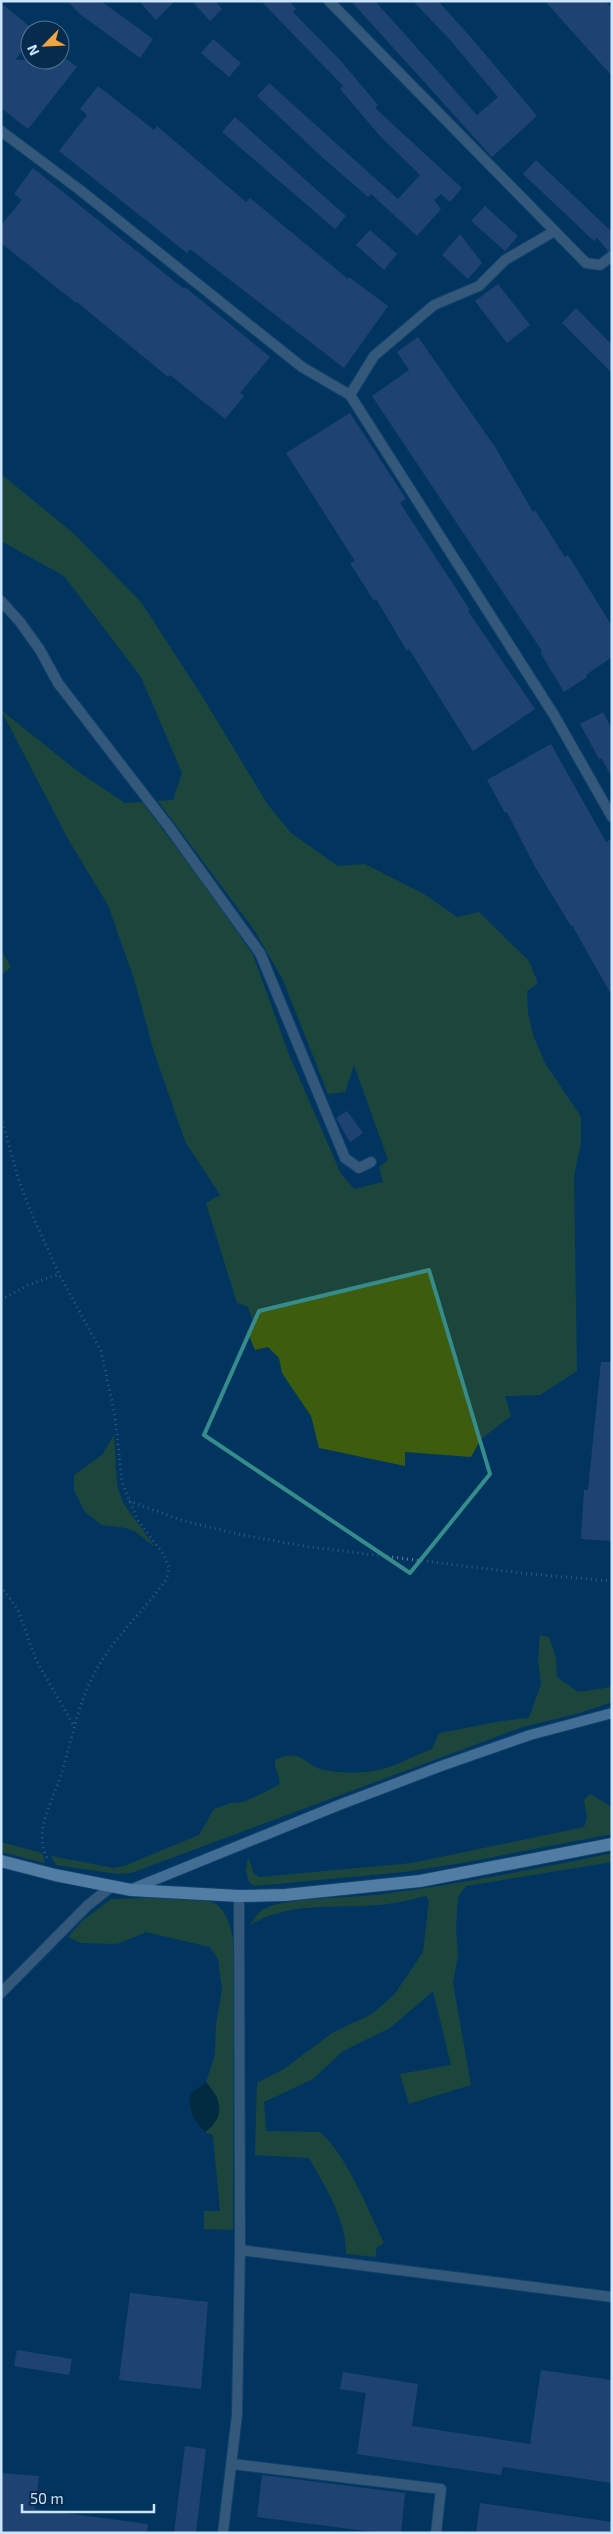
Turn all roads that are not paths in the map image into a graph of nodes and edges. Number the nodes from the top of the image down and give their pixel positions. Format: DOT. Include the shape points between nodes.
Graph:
graph roads {
  1 [pos="329,1"];
  2 [pos="1,132"];
  3 [pos="553,232"];
  4 [pos="612,256"];
  5 [pos="350,395"];
  6 [pos="1,602"];
  7 [pos="612,817"];
  8 [pos="371,1162"];
  9 [pos="612,1713"];
  10 [pos="612,1844"];
  11 [pos="1,1861"];
  12 [pos="112,1886"];
  13 [pos="131,1890"];
  14 [pos="239,1896"];
  15 [pos="1,1993"];
  16 [pos="240,2250"];
  17 [pos="612,2297"];
  18 [pos="232,2464"];
  19 [pos="223,2533"];
  20 [pos="436,2533"];
  1 -- 3 [label="street"];
  2 -- 5 [label="street" via="80,190 302,367"];
  3 -- 4 [label="street" via="586,263 600,266"];
  3 -- 5 [label="street" via="505,260 479,286 434,305 374,356"];
  5 -- 7 [label="street" via="554,715"];
  6 -- 8 [label="street" via="20,622 58,683 248,934 272,979 345,1158 359,1168"];
  9 -- 13 [label="street" via="530,1735 444,1766"];
  10 -- 14 [label="main road" via="420,1881 285,1895"];
  11 -- 12 [label="main road"];
  12 -- 13 [label="main road"];
  12 -- 15 [label="street" via="87,1906"];
  13 -- 14 [label="main road"];
  14 -- 16 [label="street"];
  16 -- 17 [label="street"];
  16 -- 18 [label="street" via="237,2415"];
  18 -- 19 [label="street"];
  18 -- 20 [label="street" via="441,2488"];
}
